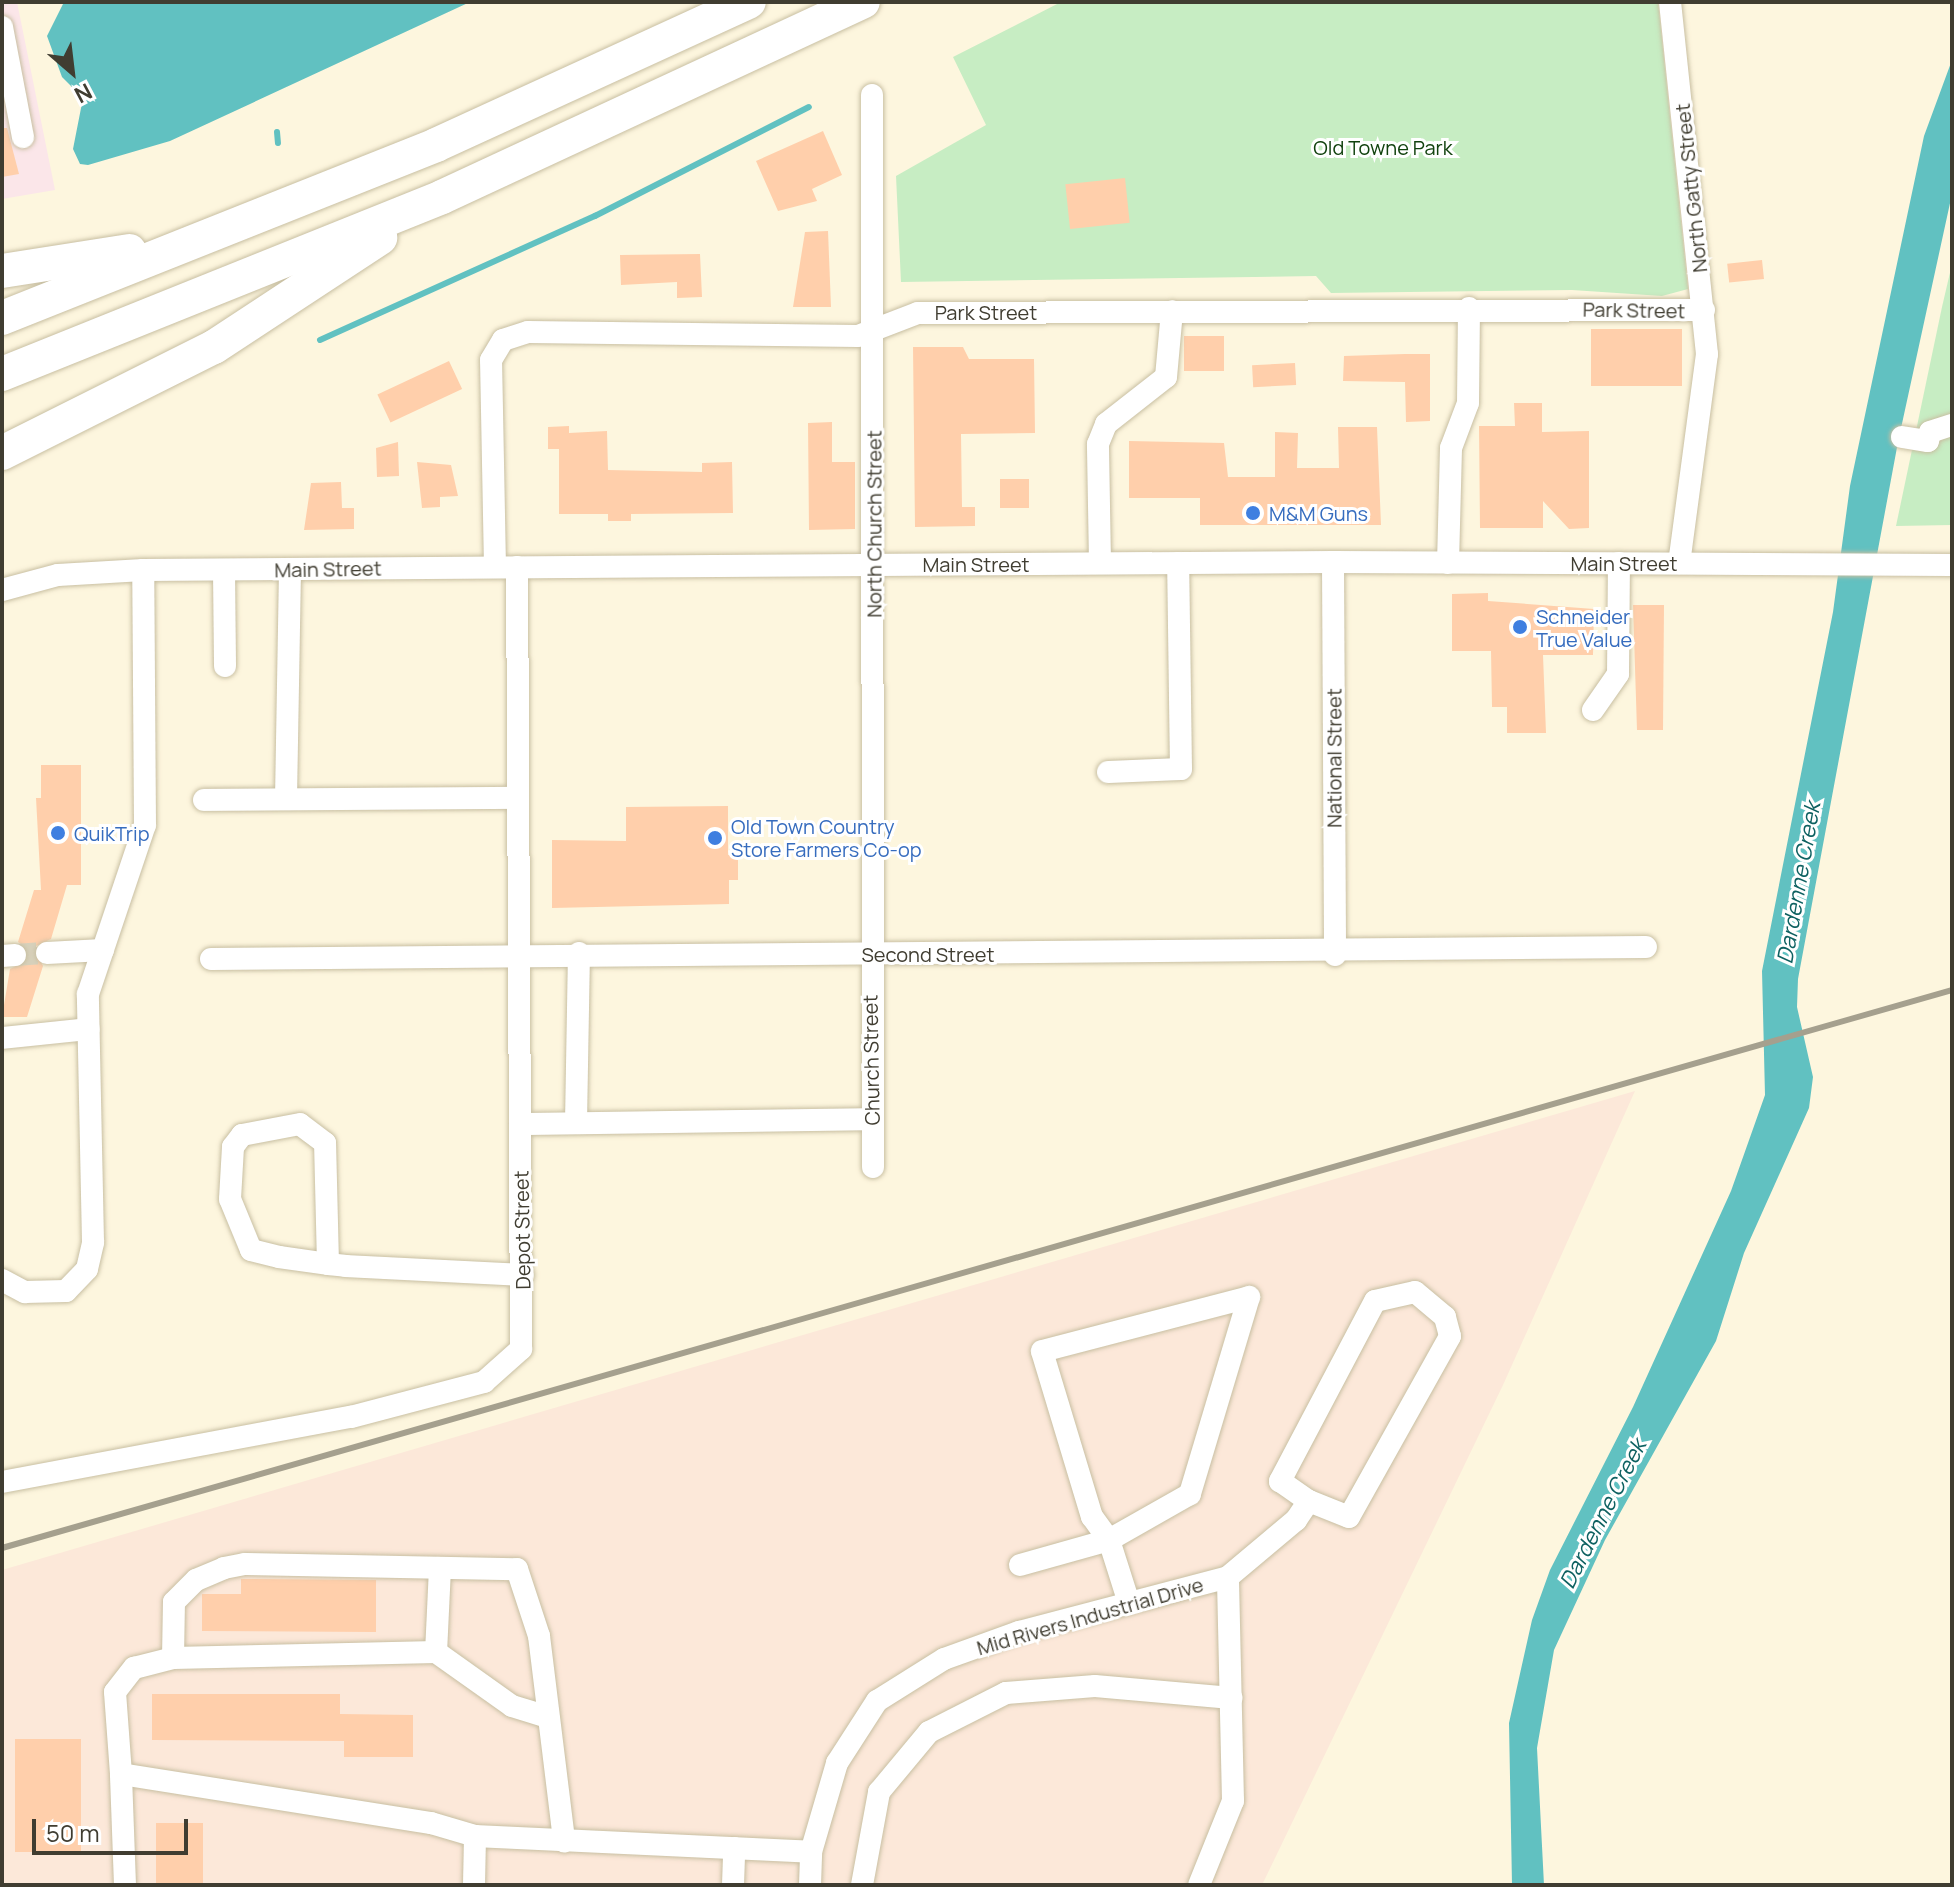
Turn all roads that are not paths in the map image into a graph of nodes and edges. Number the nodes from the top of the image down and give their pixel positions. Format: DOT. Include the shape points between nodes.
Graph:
graph roads {
  1 [pos="749,2"];
  2 [pos="863,2"];
  3 [pos="1670,2"];
  4 [pos="2,27"];
  5 [pos="872,95"];
  6 [pos="23,137"];
  7 [pos="442,197"];
  8 [pos="173,245"];
  9 [pos="2,271"];
  10 [pos="1469,308"];
  11 [pos="1704,310"];
  12 [pos="1172,311"];
  13 [pos="2,318"];
  14 [pos="874,329"];
  15 [pos="2,374"];
  16 [pos="1952,425"];
  17 [pos="1902,437"];
  18 [pos="2,453"];
  19 [pos="1333,562"];
  20 [pos="1100,563"];
  21 [pos="1178,563"];
  22 [pos="1448,563"];
  23 [pos="1619,563"];
  24 [pos="1679,563"];
  25 [pos="874,565"];
  26 [pos="1952,565"];
  27 [pos="506,567"];
  28 [pos="290,569"];
  29 [pos="143,570"];
  30 [pos="224,570"];
  31 [pos="2,590"];
  32 [pos="225,666"];
  33 [pos="1593,710"];
  34 [pos="1108,772"];
  35 [pos="517,798"];
  36 [pos="286,799"];
  37 [pos="204,800"];
  38 [pos="1646,947"];
  39 [pos="103,950"];
  40 [pos="47,953"];
  41 [pos="517,953"];
  42 [pos="579,953"];
  43 [pos="869,954"];
  44 [pos="1335,955"];
  45 [pos="211,959"];
  46 [pos="89,1029"];
  47 [pos="2,1038"];
  48 [pos="872,1119"];
  49 [pos="576,1123"];
  50 [pos="520,1124"];
  51 [pos="873,1167"];
  52 [pos="328,1264"];
  53 [pos="523,1275"];
  54 [pos="2,1280"];
  55 [pos="2,1482"];
  56 [pos="1309,1501"];
  57 [pos="1109,1540"];
  58 [pos="1020,1565"];
  59 [pos="440,1568"];
  60 [pos="1228,1577"];
  61 [pos="1129,1603"];
  62 [pos="436,1652"];
  63 [pos="173,1658"];
  64 [pos="1231,1698"];
  65 [pos="548,1717"];
  66 [pos="121,1774"];
  67 [pos="475,1836"];
  68 [pos="564,1841"];
  69 [pos="734,1848"];
  70 [pos="811,1852"];
  71 [pos="125,1885"];
  72 [pos="474,1885"];
  73 [pos="733,1885"];
  74 [pos="810,1885"];
  75 [pos="862,1885"];
  76 [pos="1199,1885"];
  1 -- 8 [label="highway" via="436,145"];
  2 -- 7 [label="highway"];
  3 -- 11 [label="street, North Gatty Street"];
  4 -- 6 [label="street"];
  5 -- 14 [label="street, North Church Street"];
  7 -- 15 [label="highway"];
  7 -- 18 [label="highway" via="214,347"];
  8 -- 9 [label="highway"];
  8 -- 13 [label="highway"];
  10 -- 11 [label="street, Park Street"];
  10 -- 12 [label="street, Park Street"];
  10 -- 22 [label="street" via="1468,403 1451,448"];
  11 -- 24 [label="street, North Gatty Street" via="1704,396"];
  12 -- 14 [label="street, Park Street" via="918,313"];
  12 -- 20 [label="street" via="1166,377 1106,424 1098,444"];
  14 -- 25 [label="street, North Church Street"];
  14 -- 27 [label="street, Park Street" via="858,336 528,332 503,340 491,360"];
  16 -- 17 [label="street" via="1930,432 1928,441"];
  19 -- 21 [label="street, Main Street"];
  19 -- 22 [label="street, Main Street"];
  19 -- 44 [label="street, National Street"];
  20 -- 21 [label="street, Main Street"];
  20 -- 25 [label="street, Main Street"];
  21 -- 34 [label="street" via="1181,769"];
  22 -- 23 [label="street, Main Street"];
  23 -- 24 [label="street, Main Street"];
  23 -- 33 [label="street" via="1618,674"];
  24 -- 26 [label="street, Main Street"];
  25 -- 27 [label="street, Main Street"];
  25 -- 43 [label="street, North Church Street"];
  27 -- 28 [label="street, Main Street"];
  27 -- 35 [label="street, Depot Street"];
  28 -- 30 [label="street, Main Street"];
  28 -- 36 [label="street"];
  29 -- 30 [label="street, Main Street"];
  29 -- 31 [label="street, Main Street" via="58,575"];
  29 -- 39 [label="street" via="145,825"];
  30 -- 32 [label="street"];
  35 -- 36 [label="street"];
  35 -- 41 [label="street, Depot Street"];
  36 -- 37 [label="street"];
  38 -- 44 [label="street, Second Street"];
  39 -- 40 [label="street"];
  39 -- 46 [label="street" via="88,994"];
  41 -- 42 [label="street, Second Street"];
  41 -- 45 [label="street, Second Street"];
  41 -- 50 [label="street, Depot Street"];
  42 -- 43 [label="street, Second Street"];
  42 -- 49 [label="street"];
  43 -- 44 [label="street, Second Street"];
  43 -- 48 [label="street, Church Street"];
  46 -- 47 [label="street"];
  46 -- 54 [label="street" via="93,1242 87,1269 66,1291 25,1292"];
  48 -- 49 [label="street"];
  48 -- 51 [label="street, Church Street"];
  49 -- 50 [label="street"];
  50 -- 53 [label="street, Depot Street"];
  52 -- 52 [label="street" via="251,1250 230,1199 233,1147 242,1135 300,1124 325,1143"];
  52 -- 53 [label="street"];
  53 -- 55 [label="street, Depot Street" via="521,1349 484,1382 336,1420"];
  56 -- 56 [label="street" via="1349,1517 1441,1361 1450,1336 1445,1317 1415,1292 1375,1301 1280,1481"];
  56 -- 60 [label="street"];
  57 -- 57 [label="street" via="1190,1494 1249,1297 1042,1351 1092,1517"];
  57 -- 58 [label="street"];
  57 -- 61 [label="street"];
  59 -- 62 [label="street"];
  59 -- 63 [label="street" via="224,1568 196,1580 174,1602"];
  59 -- 65 [label="street" via="517,1569 539,1636"];
  60 -- 61 [label="street, Mid Rivers Industrial Drive"];
  60 -- 64 [label="street"];
  61 -- 70 [label="street, Mid Rivers Industrial Drive" via="944,1659 877,1701 837,1763"];
  62 -- 63 [label="street"];
  62 -- 65 [label="street" via="512,1706"];
  63 -- 66 [label="street" via="134,1668 115,1692"];
  64 -- 75 [label="street" via="1095,1686 1006,1693 929,1732 879,1792"];
  64 -- 76 [label="street" via="1233,1801"];
  65 -- 68 [label="street"];
  66 -- 67 [label="street" via="431,1823"];
  66 -- 71 [label="street"];
  67 -- 68 [label="street"];
  67 -- 72 [label="street"];
  68 -- 69 [label="street"];
  69 -- 70 [label="street"];
  69 -- 73 [label="street"];
  70 -- 74 [label="street, Mid Rivers Industrial Drive"];
}
